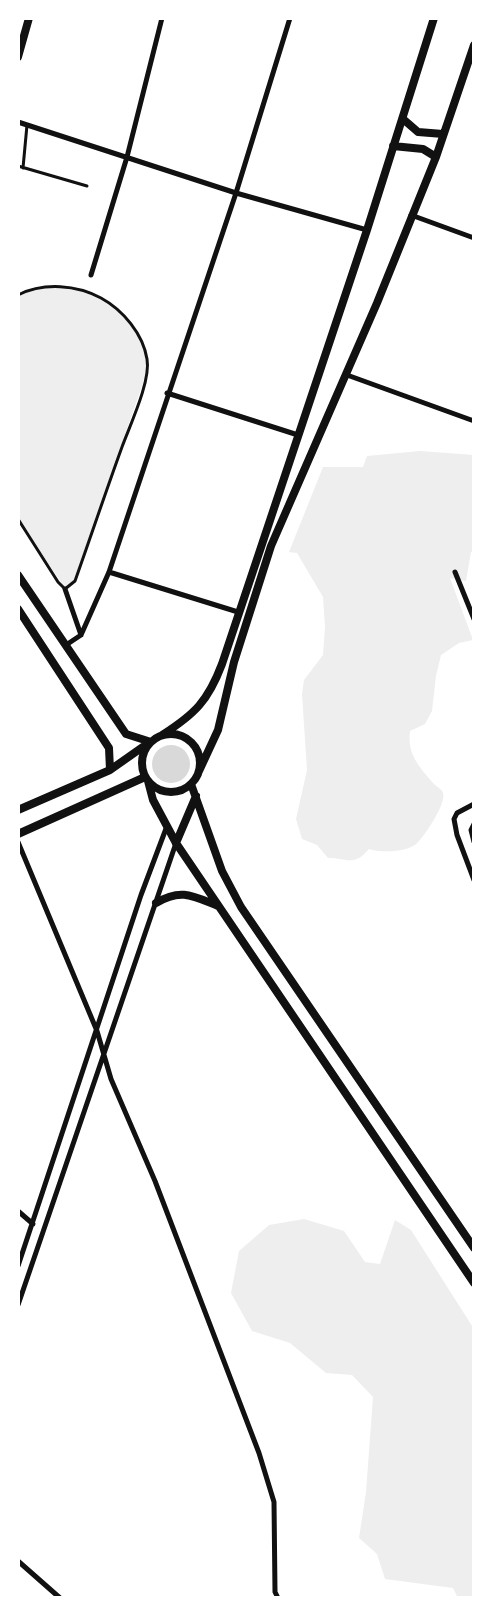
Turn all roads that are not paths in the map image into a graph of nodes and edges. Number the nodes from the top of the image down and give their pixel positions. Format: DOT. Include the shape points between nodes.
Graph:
graph roads {
  1 [pos="29,18"];
  2 [pos="162,18"];
  3 [pos="290,18"];
  4 [pos="434,18"];
  5 [pos="474,45"];
  6 [pos="18,57"];
  7 [pos="403,119"];
  8 [pos="18,122"];
  9 [pos="27,125"];
  10 [pos="443,134"];
  11 [pos="393,146"];
  12 [pos="127,157"];
  13 [pos="436,157"];
  14 [pos="18,166"];
  15 [pos="23,168"];
  16 [pos="87,186"];
  17 [pos="236,193"];
  18 [pos="410,215"];
  19 [pos="367,230"];
  20 [pos="474,238"];
  21 [pos="91,275"];
  22 [pos="18,295"];
  23 [pos="347,375"];
  24 [pos="167,393"];
  25 [pos="474,422"];
  26 [pos="298,435"];
  27 [pos="18,519"];
  28 [pos="109,572"];
  29 [pos="455,572"];
  30 [pos="18,575"];
  31 [pos="65,589"];
  32 [pos="18,609"];
  33 [pos="238,612"];
  34 [pos="474,619"];
  35 [pos="81,635"];
  36 [pos="66,645"];
  37 [pos="162,735"];
  38 [pos="151,742"];
  39 [pos="110,770"];
  40 [pos="199,771"];
  41 [pos="147,779"];
  42 [pos="191,784"];
  43 [pos="196,796"];
  44 [pos="474,804"];
  45 [pos="18,810"];
  46 [pos="474,824"];
  47 [pos="167,826"];
  48 [pos="18,834"];
  49 [pos="18,842"];
  50 [pos="474,842"];
  51 [pos="176,843"];
  52 [pos="474,880"];
  53 [pos="156,903"];
  54 [pos="219,906"];
  55 [pos="97,1031"];
  56 [pos="105,1056"];
  57 [pos="18,1211"];
  58 [pos="33,1224"];
  59 [pos="474,1248"];
  60 [pos="18,1266"];
  61 [pos="474,1283"];
  62 [pos="18,1305"];
  63 [pos="18,1560"];
  64 [pos="60,1598"];
  65 [pos="278,1598"];
  1 -- 6 [label="main road"];
  2 -- 12 [label="street"];
  3 -- 17 [label="street"];
  4 -- 7 [label="main road"];
  5 -- 10 [label="main road"];
  7 -- 10 [label="main road" via="418,132"];
  7 -- 11 [label="main road"];
  8 -- 9 [label="street"];
  9 -- 12 [label="street"];
  9 -- 15 [label="lane"];
  10 -- 13 [label="main road"];
  11 -- 13 [label="main road" via="423,148"];
  11 -- 19 [label="main road"];
  12 -- 17 [label="street"];
  12 -- 21 [label="street"];
  13 -- 18 [label="main road"];
  14 -- 15 [label="lane"];
  15 -- 16 [label="lane"];
  17 -- 19 [label="street"];
  17 -- 24 [label="street"];
  18 -- 20 [label="street"];
  18 -- 23 [label="main road"];
  19 -- 26 [label="main road"];
  22 -- 31 [label="lane" via="53,286 86,290 129,321 143,343 148,361 141,394 75,581"];
  23 -- 25 [label="street"];
  23 -- 40 [label="main road" via="272,546 234,662 218,730"];
  24 -- 26 [label="street"];
  24 -- 28 [label="street"];
  26 -- 33 [label="main road"];
  27 -- 31 [label="lane"];
  28 -- 33 [label="street"];
  28 -- 35 [label="street"];
  29 -- 34 [label="street"];
  30 -- 36 [label="main road"];
  31 -- 35 [label="street"];
  32 -- 39 [label="main road" via="110,748"];
  33 -- 37 [label="main road" via="208,696 195,713"];
  35 -- 36 [label="street"];
  36 -- 38 [label="main road" via="126,734"];
  37 -- 38 [label="main road"];
  37 -- 40 [label="main road" via="188,739 198,753"];
  38 -- 39 [label="main road"];
  38 -- 41 [label="main road" via="143,755"];
  39 -- 45 [label="main road"];
  40 -- 42 [label="main road"];
  41 -- 42 [label="main road" via="159,789 172,792"];
  41 -- 47 [label="main road"];
  41 -- 48 [label="main road"];
  42 -- 43 [label="main road"];
  43 -- 51 [label="main road"];
  43 -- 59 [label="main road" via="218,862 241,907"];
  44 -- 52 [label="street" via="454,819"];
  46 -- 50 [label="street"];
  47 -- 51 [label="main road"];
  47 -- 55 [label="street"];
  49 -- 55 [label="street"];
  51 -- 53 [label="street"];
  51 -- 54 [label="main road"];
  53 -- 54 [label="main road" via="170,894 183,894"];
  53 -- 56 [label="street"];
  54 -- 61 [label="main road"];
  55 -- 56 [label="street"];
  55 -- 58 [label="street"];
  56 -- 62 [label="street"];
  56 -- 65 [label="street" via="259,1453 274,1502"];
  57 -- 58 [label="street"];
  58 -- 60 [label="street"];
  63 -- 64 [label="street"];
}
